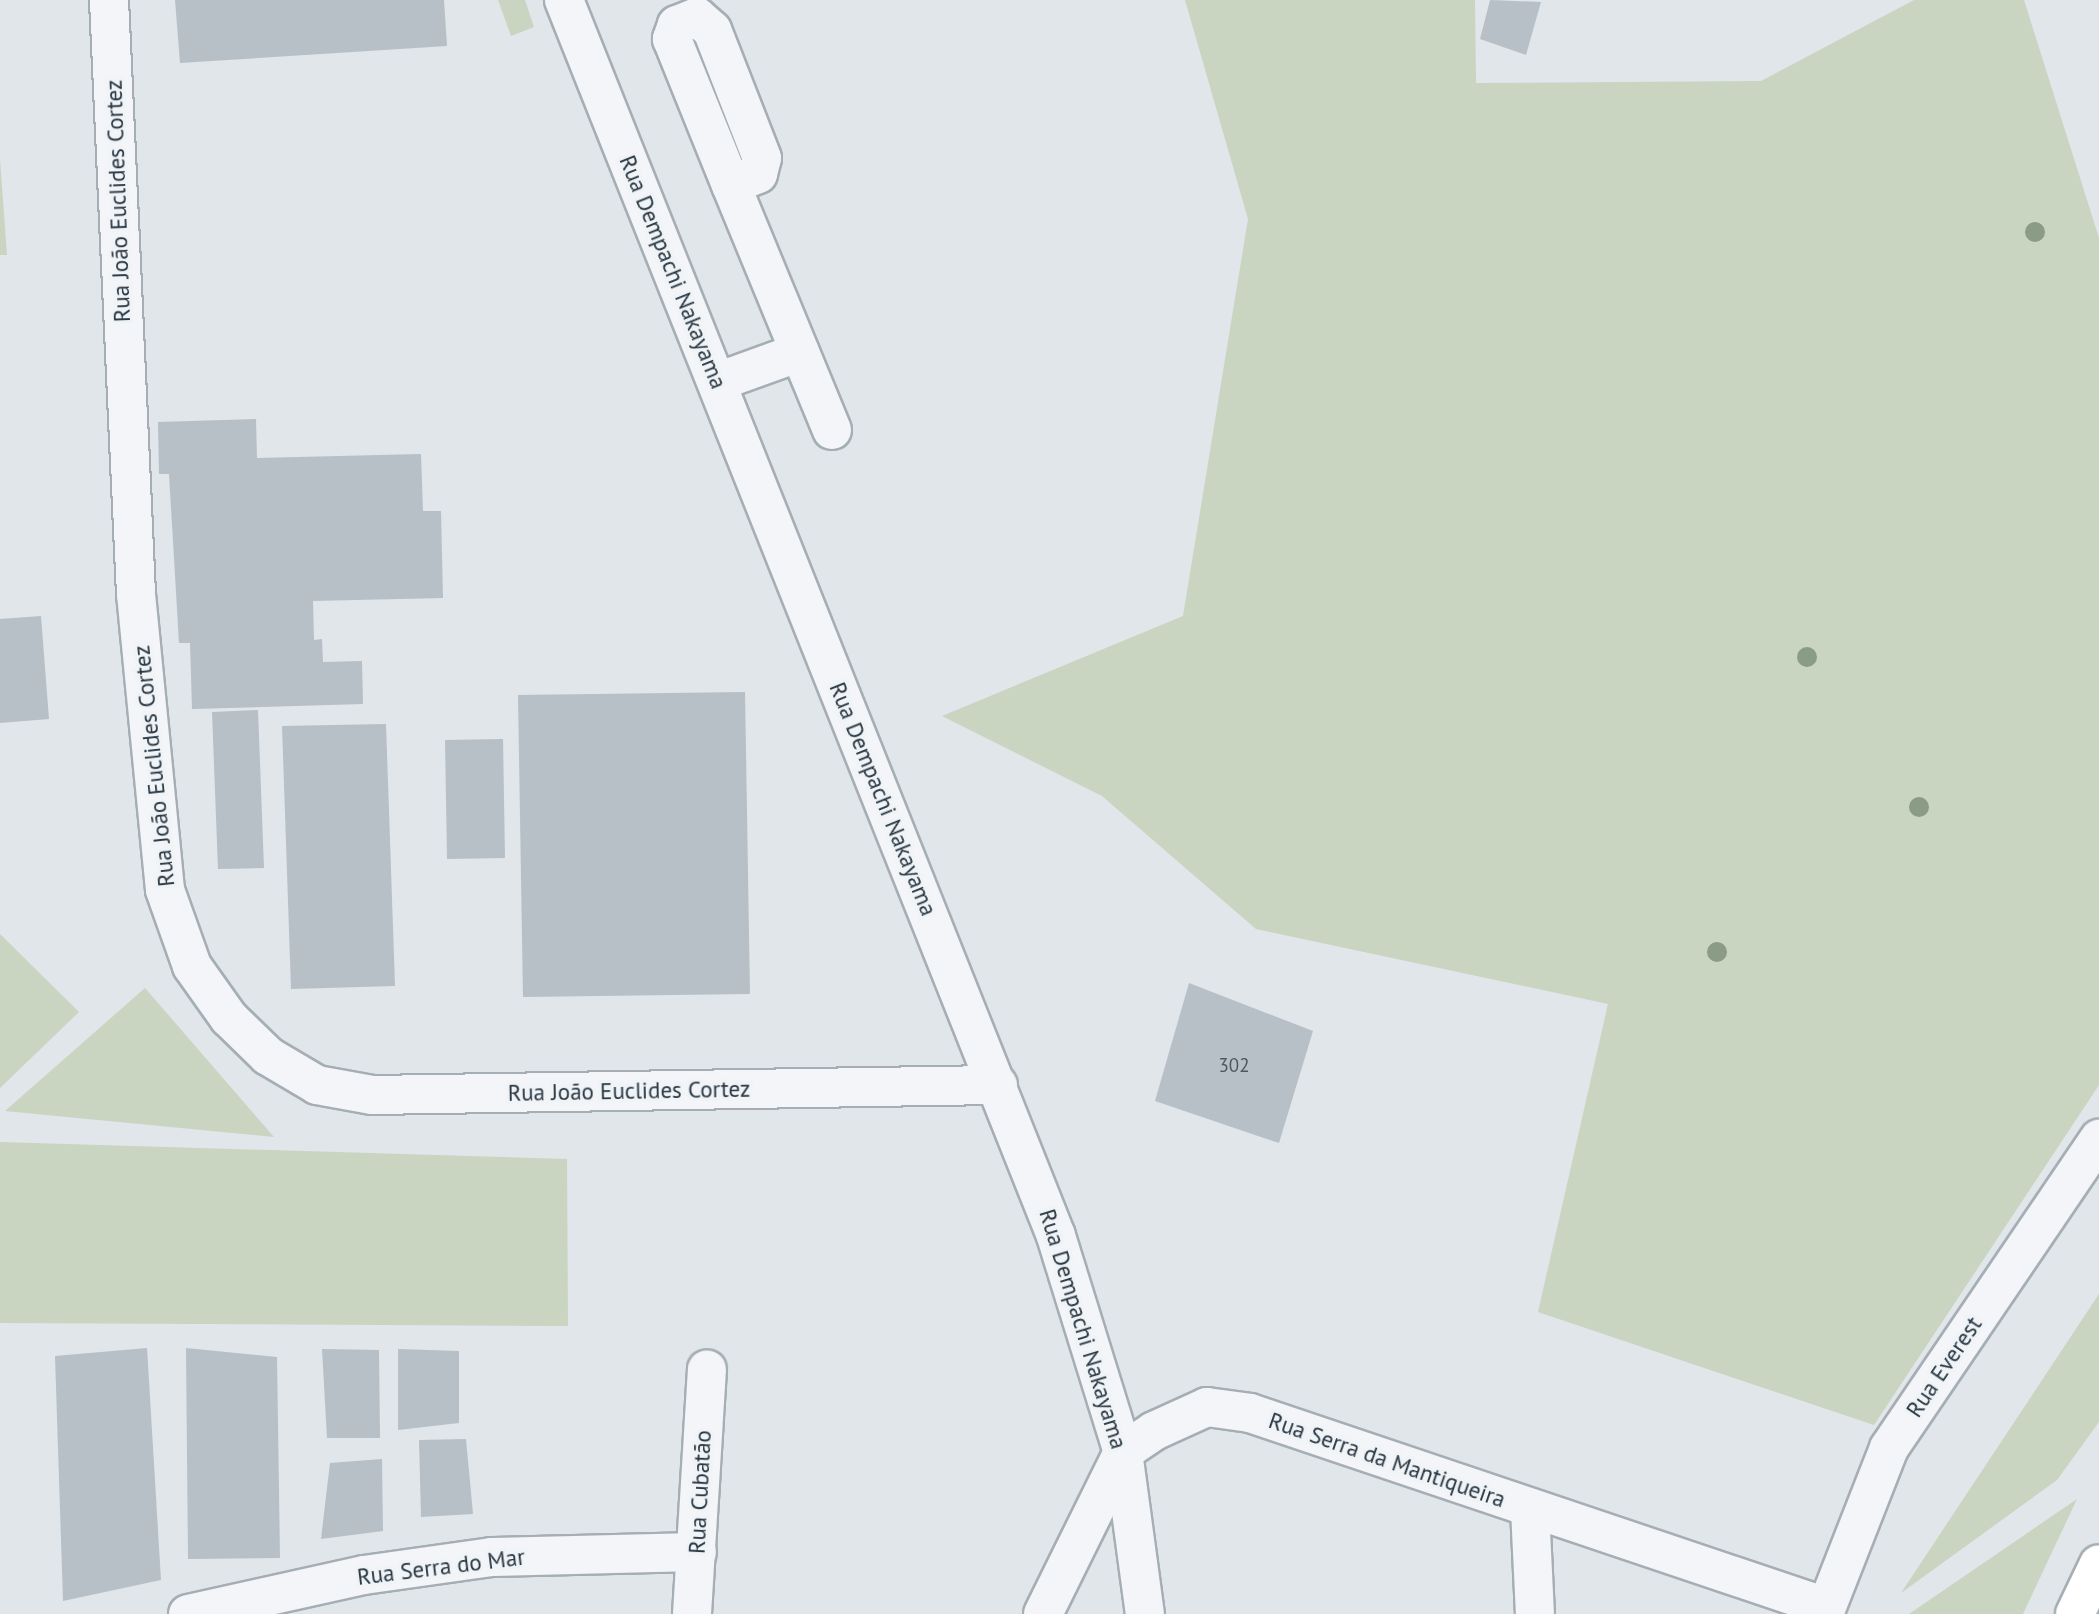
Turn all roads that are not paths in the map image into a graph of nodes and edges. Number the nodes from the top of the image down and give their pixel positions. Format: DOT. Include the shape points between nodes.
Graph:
graph roads {
  1 [pos="109,0"];
  2 [pos="564,0"];
  3 [pos="731,185"];
  4 [pos="800,352"];
  5 [pos="717,382"];
  6 [pos="832,430"];
  7 [pos="998,1085"];
  8 [pos="2099,1139"];
  9 [pos="707,1369"];
  10 [pos="1123,1452"];
  11 [pos="1530,1508"];
  12 [pos="697,1552"];
  13 [pos="2099,1564"];
  14 [pos="1825,1611"];
  15 [pos="188,1614"];
  16 [pos="692,1614"];
  17 [pos="1043,1614"];
  18 [pos="1146,1614"];
  19 [pos="1535,1614"];
  20 [pos="2075,1614"];
  1 -- 7 [label="street, Rua João Euclides Cortez" via="136,594 164,890 192,966 229,1018 268,1056 317,1085 372,1096"];
  2 -- 5 [label="street, Rua Dempachi Nakayama"];
  3 -- 4 [label="street"];
  4 -- 5 [label="street"];
  4 -- 6 [label="street"];
  5 -- 7 [label="street, Rua Dempachi Nakayama"];
  7 -- 10 [label="street, Rua Dempachi Nakayama" via="1056,1236"];
  8 -- 14 [label="street, Rua Everest" via="1889,1448"];
  9 -- 12 [label="street, Rua Cubatão"];
  10 -- 11 [label="street, Rua Serra da Mantiqueira" via="1154,1431 1207,1407 1239,1412"];
  10 -- 17 [label="street, Rua Serra da Mantiqueira"];
  10 -- 18 [label="street, Rua Dempachi Nakayama"];
  11 -- 14 [label="street, Rua Serra da Mantiqueira"];
  11 -- 19 [label="street"];
  12 -- 15 [label="street, Rua Serra do Mar" via="492,1557 364,1575"];
  12 -- 16 [label="street, Rua Cubatão"];
  13 -- 20 [label="main road"];
}
